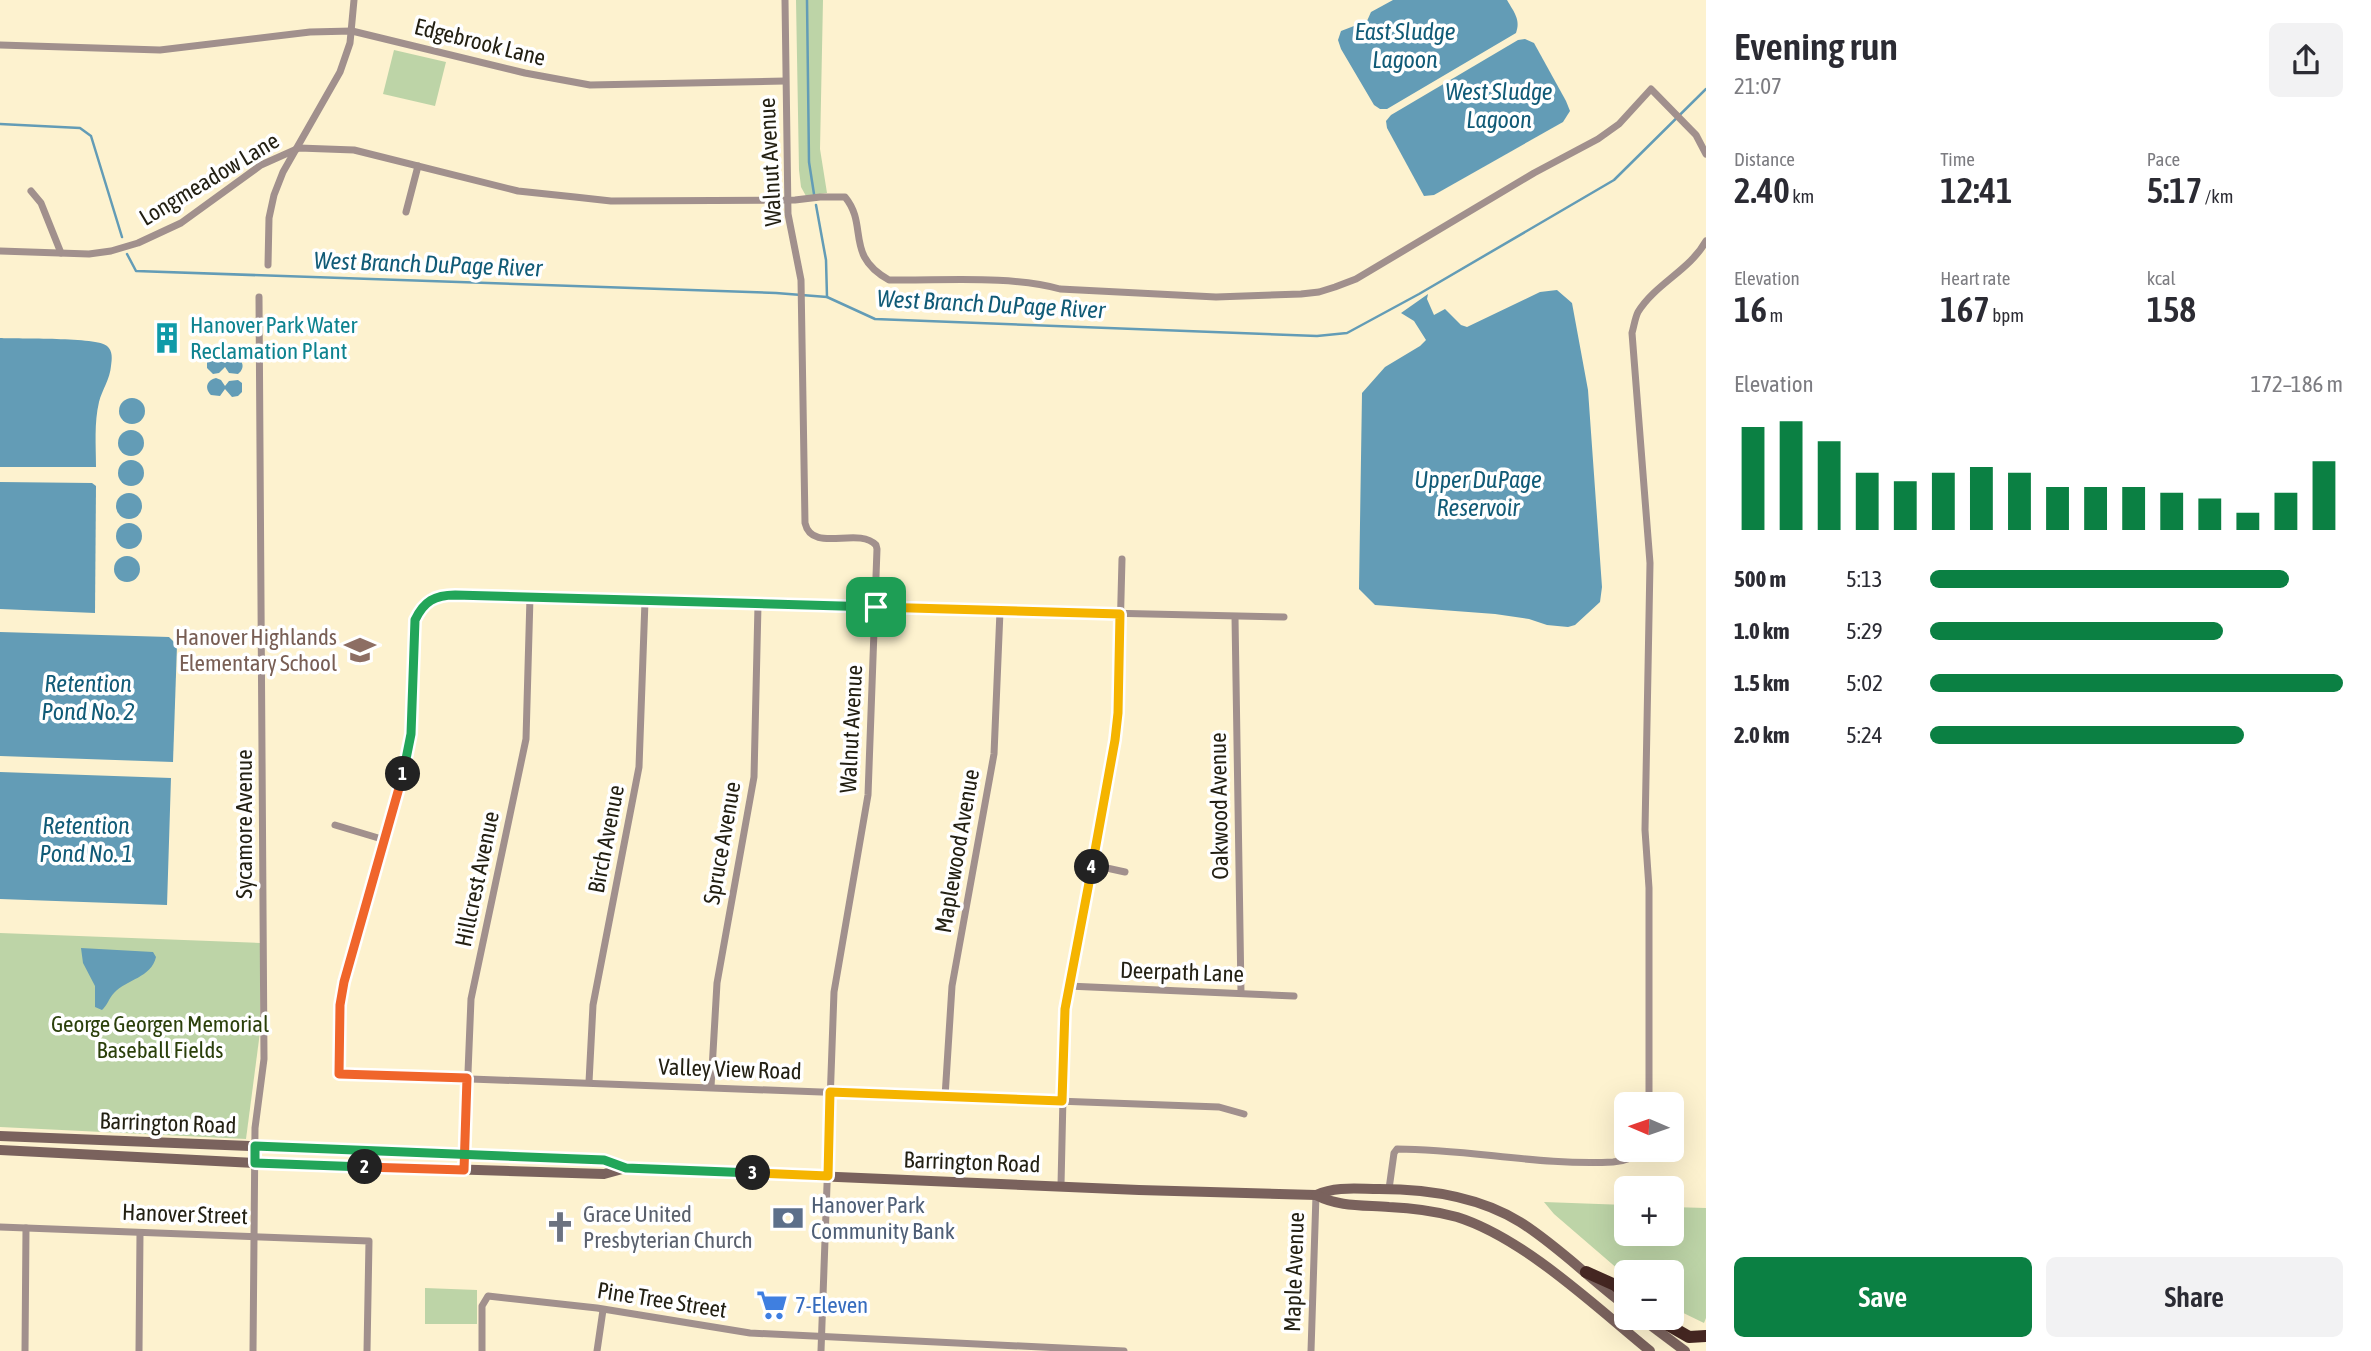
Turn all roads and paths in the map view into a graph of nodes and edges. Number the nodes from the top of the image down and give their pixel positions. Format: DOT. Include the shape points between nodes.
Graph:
graph roads {
  1 [pos="354,0"];
  2 [pos="785,0"];
  3 [pos="352,31"];
  4 [pos="0,45"];
  5 [pos="785,81"];
  6 [pos="299,148"];
  7 [pos="1706,154"];
  8 [pos="418,166"];
  9 [pos="31,191"];
  10 [pos="788,199"];
  11 [pos="406,212"];
  12 [pos="1706,241"];
  13 [pos="0,251"];
  14 [pos="61,253"];
  15 [pos="268,265"];
  16 [pos="259,297"];
  17 [pos="1122,559"];
  18 [pos="530,597"];
  19 [pos="645,601"];
  20 [pos="758,605"];
  21 [pos="876,607"];
  22 [pos="1000,611"];
  23 [pos="1120,614"];
  24 [pos="1235,617"];
  25 [pos="1284,617"];
  26 [pos="335,825"];
  27 [pos="385,841"];
  28 [pos="1093,865"];
  29 [pos="1125,872"];
  30 [pos="1068,986"];
  31 [pos="1241,993"];
  32 [pos="1294,996"];
  33 [pos="467,1078"];
  34 [pos="589,1082"];
  35 [pos="711,1087"];
  36 [pos="830,1092"];
  37 [pos="1649,1092"];
  38 [pos="945,1097"];
  39 [pos="1062,1101"];
  40 [pos="1244,1114"];
  41 [pos="0,1136"];
  42 [pos="255,1146"];
  43 [pos="0,1150"];
  44 [pos="464,1154"];
  45 [pos="1614,1162"];
  46 [pos="255,1163"];
  47 [pos="626,1168"];
  48 [pos="464,1170"];
  49 [pos="828,1176"];
  50 [pos="1060,1185"];
  51 [pos="1389,1189"];
  52 [pos="1316,1195"];
  53 [pos="0,1227"];
  54 [pos="26,1228"];
  55 [pos="140,1233"];
  56 [pos="254,1236"];
  57 [pos="1586,1272"];
  58 [pos="1614,1285"];
  59 [pos="1614,1296"];
  60 [pos="603,1310"];
  61 [pos="1657,1330"];
  62 [pos="1676,1330"];
  63 [pos="1706,1336"];
  64 [pos="822,1337"];
  65 [pos="25,1351"];
  66 [pos="139,1351"];
  67 [pos="253,1351"];
  68 [pos="368,1351"];
  69 [pos="482,1351"];
  70 [pos="597,1351"];
  71 [pos="821,1351"];
  72 [pos="1124,1351"];
  73 [pos="1311,1351"];
  74 [pos="1650,1351"];
  75 [pos="1685,1351"];
  1 -- 3 [label="street"];
  2 -- 5 [label="street, Walnut Avenue"];
  3 -- 4 [label="street, Edgebrook Lane" via="160,50"];
  3 -- 5 [label="street, Edgebrook Lane" via="590,85"];
  3 -- 6 [label="street" via="340,72"];
  5 -- 10 [label="street, Walnut Avenue"];
  6 -- 8 [label="street, Longmeadow Lane" via="354,150"];
  6 -- 14 [label="street, Longmeadow Lane" via="261,165 166,231 111,251"];
  6 -- 15 [label="street" via="274,195"];
  7 -- 10 [label="street, Longmeadow Lane" via="1699,139 1651,89 1598,139 1356,279 1319,292 1216,297 1060,289 1012,281 889,280 866,261 852,204 845,197"];
  8 -- 10 [label="street, Longmeadow Lane" via="519,191 611,201"];
  8 -- 11 [label="street"];
  9 -- 14 [label="street" via="41,203"];
  10 -- 21 [label="street, Walnut Avenue" via="801,280 805,527 818,538 872,541 877,550"];
  12 -- 37 [label="street" via="1700,252 1647,300 1632,333 1650,563 1645,817"];
  13 -- 14 [label="street, Longmeadow Lane"];
  16 -- 42 [label="street, Sycamore Avenue" via="264,1059"];
  17 -- 23 [label="street"];
  18 -- 19 [label="street"];
  18 -- 27 [label="street" via="445,595 421,608 415,620 410,748"];
  18 -- 33 [label="street, Hillcrest Avenue" via="526,739 471,999"];
  19 -- 20 [label="street"];
  19 -- 34 [label="street, Birch Avenue" via="639,767 593,1005"];
  20 -- 21 [label="street"];
  20 -- 35 [label="street, Spruce Avenue" via="754,777 717,983"];
  21 -- 22 [label="street"];
  21 -- 36 [label="street, Walnut Avenue" via="868,795 834,992"];
  22 -- 23 [label="street"];
  22 -- 38 [label="street, Maplewood Avenue" via="993,754 950,998"];
  23 -- 24 [label="street"];
  23 -- 28 [label="street" via="1118,713"];
  24 -- 25 [label="street"];
  24 -- 31 [label="street, Oakwood Avenue"];
  26 -- 27 [label="street"];
  27 -- 33 [label="street, Valley View Road" via="341,995 339,1074"];
  28 -- 29 [label="street"];
  28 -- 30 [label="street"];
  30 -- 31 [label="street, Deerpath Lane"];
  30 -- 39 [label="street"];
  31 -- 32 [label="street, Deerpath Lane"];
  33 -- 34 [label="street, Valley View Road"];
  33 -- 44 [label="street, Hillcrest Avenue"];
  34 -- 35 [label="street, Valley View Road"];
  35 -- 36 [label="street, Valley View Road"];
  36 -- 38 [label="street, Valley View Road"];
  36 -- 49 [label="street, Walnut Avenue"];
  38 -- 39 [label="street, Valley View Road"];
  39 -- 40 [label="street, Valley View Road" via="1219,1107"];
  39 -- 50 [label="street"];
  41 -- 42 [label="main road, Barrington Road"];
  42 -- 44 [label="main road, Barrington Road"];
  42 -- 46 [label="street, Sycamore Avenue"];
  43 -- 46 [label="main road, Barrington Road"];
  44 -- 47 [label="main road, Barrington Road" via="604,1160"];
  44 -- 48 [label="street, Hillcrest Avenue"];
  45 -- 51 [label="street" via="1397,1149"];
  46 -- 48 [label="main road, Barrington Road"];
  46 -- 56 [label="street, Sycamore Avenue"];
  47 -- 48 [label="main road, Barrington Road" via="604,1174"];
  47 -- 49 [label="main road, Barrington Road"];
  49 -- 50 [label="main road, Barrington Road"];
  49 -- 64 [label="street, Walnut Avenue"];
  50 -- 52 [label="main road, Barrington Road"];
  51 -- 52 [label="main road, Barrington Road" via="1331,1189"];
  51 -- 57 [label="main road, Barrington Road" via="1447,1194 1485,1206 1519,1222"];
  52 -- 73 [label="street, Maple Avenue"];
  52 -- 74 [label="main road, Barrington Road" via="1333,1203 1420,1209 1478,1225 1572,1286"];
  53 -- 54 [label="street, Hanover Street"];
  54 -- 55 [label="street, Hanover Street"];
  54 -- 65 [label="street"];
  55 -- 56 [label="street, Hanover Street"];
  55 -- 66 [label="street"];
  56 -- 67 [label="street, Sycamore Avenue"];
  56 -- 68 [label="street, Hanover Street" via="369,1241"];
  57 -- 58 [label="highway"];
  57 -- 59 [label="main road, Barrington Road"];
  60 -- 64 [label="street, Pine Tree Street" via="750,1333"];
  60 -- 69 [label="street, Pine Tree Street" via="488,1296 482,1307"];
  60 -- 70 [label="street"];
  61 -- 75 [label="main road"];
  62 -- 63 [label="highway"];
  64 -- 71 [label="street, Walnut Avenue"];
  64 -- 72 [label="street, Pine Tree Street"];
}
